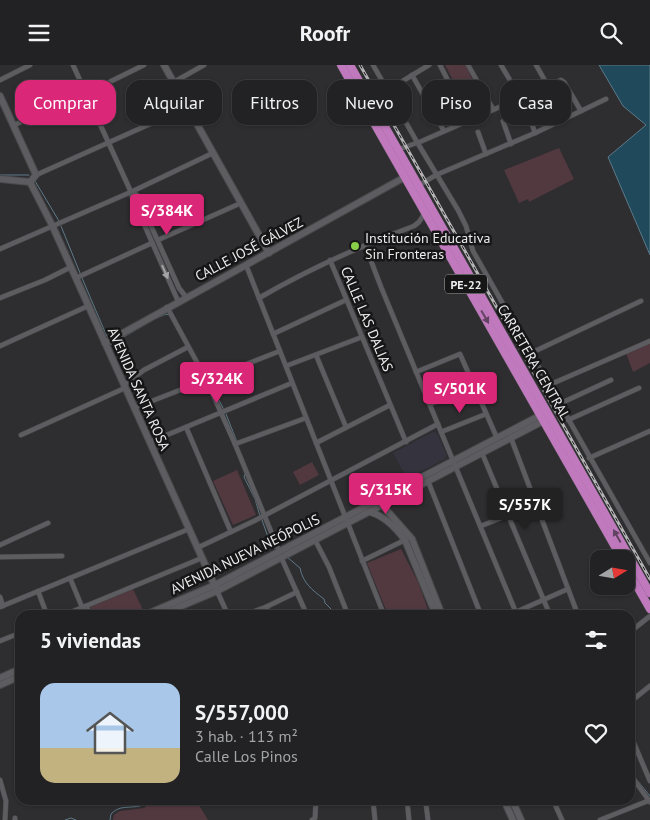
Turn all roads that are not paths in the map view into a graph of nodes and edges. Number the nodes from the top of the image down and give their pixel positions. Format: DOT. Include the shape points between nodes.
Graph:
graph roads {
  1 [pos="30,65"];
  2 [pos="73,65"];
  3 [pos="144,65"];
  4 [pos="164,65"];
  5 [pos="204,65"];
  6 [pos="341,65"];
  7 [pos="350,65"];
  8 [pos="373,65"];
  9 [pos="429,65"];
  10 [pos="440,65"];
  11 [pos="468,65"];
  12 [pos="501,65"];
  13 [pos="536,65"];
  14 [pos="412,75"];
  15 [pos="352,76"];
  16 [pos="80,80"];
  17 [pos="114,80"];
  18 [pos="172,80"];
  19 [pos="179,80"];
  20 [pos="382,80"];
  21 [pos="404,80"];
  22 [pos="448,80"];
  23 [pos="510,80"];
  24 [pos="545,80"];
  25 [pos="0,81"];
  26 [pos="571,94"];
  27 [pos="0,96"];
  28 [pos="606,99"];
  29 [pos="500,106"];
  30 [pos="493,109"];
  31 [pos="490,110"];
  32 [pos="581,111"];
  33 [pos="571,116"];
  34 [pos="14,125"];
  35 [pos="100,125"];
  36 [pos="146,125"];
  37 [pos="198,125"];
  38 [pos="408,125"];
  39 [pos="457,125"];
  40 [pos="504,125"];
  41 [pos="532,125"];
  42 [pos="553,125"];
  43 [pos="444,131"];
  44 [pos="478,132"];
  45 [pos="535,133"];
  46 [pos="107,142"];
  47 [pos="417,142"];
  48 [pos="511,144"];
  49 [pos="395,151"];
  50 [pos="213,153"];
  51 [pos="486,155"];
  52 [pos="36,175"];
  53 [pos="436,175"];
  54 [pos="405,177"];
  55 [pos="0,179"];
  56 [pos="30,182"];
  57 [pos="415,187"];
  58 [pos="131,192"];
  59 [pos="241,203"];
  60 [pos="426,213"];
  61 [pos="52,225"];
  62 [pos="158,240"];
  63 [pos="152,243"];
  64 [pos="365,245"];
  65 [pos="0,249"];
  66 [pos="269,253"];
  67 [pos="330,260"];
  68 [pos="246,265"];
  69 [pos="71,267"];
  70 [pos="76,278"];
  71 [pos="179,288"];
  72 [pos="174,291"];
  73 [pos="186,297"];
  74 [pos="0,298"];
  75 [pos="259,298"];
  76 [pos="346,300"];
  77 [pos="178,301"];
  78 [pos="641,301"];
  79 [pos="88,306"];
  80 [pos="167,307"];
  81 [pos="273,334"];
  82 [pos="362,337"];
  83 [pos="650,341"];
  84 [pos="105,343"];
  85 [pos="0,347"];
  86 [pos="188,347"];
  87 [pos="280,351"];
  88 [pos="531,353"];
  89 [pos="316,355"];
  90 [pos="286,367"];
  91 [pos="416,373"];
  92 [pos="206,379"];
  93 [pos="611,380"];
  94 [pos="292,383"];
  95 [pos="549,385"];
  96 [pos="125,387"];
  97 [pos="474,387"];
  98 [pos="639,388"];
  99 [pos="559,404"];
  100 [pos="390,405"];
  101 [pos="430,405"];
  102 [pos="134,408"];
  103 [pos="221,413"];
  104 [pos="486,414"];
  105 [pos="546,416"];
  106 [pos="306,418"];
  107 [pos="568,420"];
  108 [pos="438,425"];
  109 [pos="186,427"];
  110 [pos="346,427"];
  111 [pos="650,431"];
  112 [pos="441,432"];
  113 [pos="21,435"];
  114 [pos="497,438"];
  115 [pos="511,438"];
  116 [pos="406,441"];
  117 [pos="150,442"];
  118 [pos="316,443"];
  119 [pos="235,444"];
  120 [pos="482,453"];
  121 [pos="589,458"];
  122 [pos="454,464"];
  123 [pos="331,481"];
  124 [pos="428,481"];
  125 [pos="536,504"];
  126 [pos="382,505"];
  127 [pos="370,512"];
  128 [pos="264,516"];
  129 [pos="508,516"];
  130 [pos="347,521"];
  131 [pos="48,523"];
  132 [pos="481,526"];
  133 [pos="189,529"];
  134 [pos="231,532"];
  135 [pos="315,540"];
  136 [pos="405,540"];
  137 [pos="0,545"];
  138 [pos="197,548"];
  139 [pos="617,550"];
  140 [pos="280,554"];
  141 [pos="62,555"];
  142 [pos="0,557"];
  143 [pos="202,558"];
  144 [pos="362,561"];
  145 [pos="650,563"];
  146 [pos="70,578"];
  147 [pos="635,583"];
  148 [pos="216,588"];
  149 [pos="568,589"];
  150 [pos="38,591"];
  151 [pos="297,593"];
  152 [pos="650,593"];
  153 [pos="0,597"];
  154 [pos="543,600"];
  155 [pos="2,607"];
  156 [pos="84,607"];
  157 [pos="266,607"];
  158 [pos="650,609"];
  159 [pos="45,610"];
  160 [pos="76,610"];
  161 [pos="87,610"];
  162 [pos="158,610"];
  163 [pos="170,610"];
  164 [pos="226,610"];
  165 [pos="258,610"];
  166 [pos="268,610"];
  167 [pos="304,610"];
  168 [pos="346,610"];
  169 [pos="382,610"];
  170 [pos="434,610"];
  171 [pos="440,610"];
  172 [pos="479,610"];
  173 [pos="515,610"];
  174 [pos="522,610"];
  175 [pos="548,610"];
  176 [pos="576,610"];
  177 [pos="650,616"];
  178 [pos="635,628"];
  179 [pos="15,635"];
  180 [pos="0,641"];
  181 [pos="15,673"];
  182 [pos="15,678"];
  183 [pos="1,684"];
  184 [pos="650,686"];
  185 [pos="635,698"];
  186 [pos="635,746"];
  187 [pos="0,780"];
  188 [pos="635,781"];
  189 [pos="650,781"];
  190 [pos="650,801"];
  191 [pos="316,805"];
  192 [pos="374,805"];
  193 [pos="408,805"];
  194 [pos="426,805"];
  195 [pos="506,805"];
  196 [pos="514,805"];
  197 [pos="555,805"];
  198 [pos="5,820"];
  199 [pos="312,820"];
  200 [pos="375,820"];
  201 [pos="409,820"];
  202 [pos="428,820"];
  203 [pos="513,820"];
  204 [pos="521,820"];
  205 [pos="562,820"];
  206 [pos="600,820"];
  1 -- 25 [label="street"];
  2 -- 16 [label="street"];
  3 -- 17 [label="street"];
  4 -- 18 [label="street"];
  5 -- 19 [label="street"];
  6 -- 15 [label="highway, CARRETERA CENTRAL / PE-22"];
  7 -- 15 [label="highway, CARRETERA CENTRAL / PE-22"];
  8 -- 20 [label="street"];
  9 -- 14 [label="street"];
  10 -- 22 [label="street"];
  11 -- 30 [label="street"];
  12 -- 23 [label="street"];
  13 -- 24 [label="street"];
  14 -- 21 [label="street"];
  14 -- 43 [label="street"];
  15 -- 49 [label="highway, CARRETERA CENTRAL / PE-22"];
  26 -- 32 [label="street"];
  27 -- 34 [label="street"];
  28 -- 32 [label="street"];
  29 -- 30 [label="street"];
  30 -- 31 [label="street"];
  32 -- 33 [label="street"];
  34 -- 52 [label="street"];
  35 -- 46 [label="street"];
  36 -- 46 [label="street"];
  37 -- 50 [label="street"];
  38 -- 47 [label="street"];
  39 -- 43 [label="street"];
  40 -- 48 [label="street"];
  41 -- 45 [label="street"];
  42 -- 45 [label="street"];
  43 -- 47 [label="street"];
  44 -- 51 [label="street"];
  45 -- 48 [label="street"];
  46 -- 52 [label="street"];
  46 -- 58 [label="street"];
  47 -- 49 [label="street"];
  47 -- 53 [label="street"];
  48 -- 51 [label="street"];
  49 -- 54 [label="highway, CARRETERA CENTRAL / PE-22"];
  49 -- 57 [label="highway, CARRETERA CENTRAL / PE-22"];
  50 -- 58 [label="street"];
  50 -- 59 [label="street"];
  51 -- 53 [label="street"];
  52 -- 56 [label="street"];
  53 -- 57 [label="street"];
  53 -- 88 [label="street"];
  54 -- 57 [label="highway, CARRETERA CENTRAL / PE-22"];
  54 -- 66 [label="street, CALLE JOSÉ GÁLVEZ"];
  55 -- 56 [label="street"];
  56 -- 61 [label="street, AVENIDA SANTA ROSA"];
  57 -- 60 [label="highway, CARRETERA CENTRAL / PE-22"];
  57 -- 105 [label="highway, CARRETERA CENTRAL / PE-22"];
  58 -- 61 [label="street"];
  58 -- 62 [label="street" via="137,195"];
  58 -- 63 [label="street"];
  59 -- 62 [label="street"];
  59 -- 66 [label="street"];
  60 -- 64 [label="street" via="414,226"];
  60 -- 105 [label="highway, CARRETERA CENTRAL / PE-22, one-way"];
  61 -- 65 [label="street"];
  61 -- 69 [label="street, AVENIDA SANTA ROSA"];
  62 -- 71 [label="street"];
  63 -- 70 [label="street"];
  63 -- 72 [label="street, one-way"];
  64 -- 67 [label="street"];
  64 -- 91 [label="street"];
  66 -- 68 [label="street, CALLE JOSÉ GÁLVEZ"];
  67 -- 75 [label="street"];
  67 -- 76 [label="street, CALLE LAS DALIAS"];
  68 -- 73 [label="street, CALLE JOSÉ GÁLVEZ"];
  68 -- 75 [label="street"];
  69 -- 70 [label="street, AVENIDA SANTA ROSA"];
  69 -- 74 [label="street"];
  70 -- 79 [label="street, AVENIDA SANTA ROSA"];
  71 -- 72 [label="street"];
  71 -- 73 [label="street"];
  72 -- 77 [label="street"];
  73 -- 77 [label="street, CALLE JOSÉ GÁLVEZ"];
  75 -- 81 [label="street"];
  76 -- 81 [label="street"];
  76 -- 82 [label="street, CALLE LAS DALIAS"];
  77 -- 80 [label="street, CALLE JOSÉ GÁLVEZ"];
  78 -- 88 [label="street"];
  79 -- 84 [label="street, AVENIDA SANTA ROSA"];
  79 -- 85 [label="street"];
  80 -- 84 [label="street, CALLE JOSÉ GÁLVEZ"];
  80 -- 86 [label="street"];
  81 -- 87 [label="street"];
  82 -- 89 [label="street"];
  82 -- 100 [label="street, CALLE LAS DALIAS"];
  83 -- 95 [label="street"];
  84 -- 96 [label="street, AVENIDA SANTA ROSA"];
  86 -- 92 [label="street"];
  86 -- 96 [label="street" via="144,371"];
  87 -- 90 [label="street"];
  87 -- 92 [label="street"];
  88 -- 95 [label="street"];
  89 -- 90 [label="street"];
  89 -- 110 [label="street"];
  90 -- 94 [label="street"];
  91 -- 97 [label="street" via="460,354"];
  91 -- 101 [label="street"];
  92 -- 102 [label="street"];
  92 -- 103 [label="street"];
  93 -- 99 [label="street"];
  94 -- 103 [label="street"];
  94 -- 106 [label="street"];
  95 -- 99 [label="street"];
  96 -- 102 [label="street, AVENIDA SANTA ROSA"];
  96 -- 113 [label="street"];
  97 -- 101 [label="street"];
  97 -- 104 [label="street"];
  98 -- 107 [label="street"];
  99 -- 107 [label="street"];
  100 -- 110 [label="street"];
  100 -- 116 [label="street, CALLE LAS DALIAS"];
  101 -- 108 [label="street"];
  102 -- 117 [label="street, AVENIDA SANTA ROSA"];
  103 -- 109 [label="street"];
  103 -- 119 [label="street"];
  104 -- 112 [label="street"];
  104 -- 114 [label="street"];
  105 -- 114 [label="street, AVENIDA NUEVA NEÓPOLIS"];
  105 -- 115 [label="street, AVENIDA NUEVA NEÓPOLIS"];
  105 -- 139 [label="highway, CARRETERA CENTRAL / PE-22"];
  152 -- 105 [label="highway, CARRETERA CENTRAL / PE-22, one-way"];
  106 -- 118 [label="street"];
  106 -- 119 [label="street"];
  107 -- 121 [label="street"];
  108 -- 112 [label="street"];
  108 -- 116 [label="street"];
  109 -- 117 [label="street"];
  109 -- 134 [label="street"];
  110 -- 118 [label="street"];
  111 -- 121 [label="street"];
  112 -- 122 [label="street"];
  114 -- 122 [label="street, AVENIDA NUEVA NEÓPOLIS"];
  115 -- 120 [label="street, AVENIDA NUEVA NEÓPOLIS"];
  115 -- 125 [label="street"];
  116 -- 123 [label="street"];
  117 -- 133 [label="street, AVENIDA SANTA ROSA"];
  118 -- 123 [label="street"];
  119 -- 128 [label="street"];
  120 -- 122 [label="street, AVENIDA NUEVA NEÓPOLIS"];
  120 -- 129 [label="street"];
  121 -- 145 [label="street"];
  122 -- 124 [label="street, AVENIDA NUEVA NEÓPOLIS"];
  122 -- 130 [label="street, AVENIDA NUEVA NEÓPOLIS"];
  122 -- 132 [label="street"];
  123 -- 128 [label="street"];
  123 -- 130 [label="street"];
  124 -- 126 [label="street, AVENIDA NUEVA NEÓPOLIS"];
  124 -- 172 [label="street"];
  125 -- 129 [label="street"];
  125 -- 149 [label="street"];
  126 -- 127 [label="street, AVENIDA NUEVA NEÓPOLIS"];
  126 -- 171 [label="street" via="412,539"];
  127 -- 130 [label="street, AVENIDA NUEVA NEÓPOLIS"];
  127 -- 136 [label="street" via="383,518"];
  128 -- 134 [label="street"];
  128 -- 140 [label="street"];
  129 -- 132 [label="street"];
  129 -- 154 [label="street"];
  130 -- 135 [label="street, AVENIDA NUEVA NEÓPOLIS"];
  130 -- 140 [label="street, AVENIDA NUEVA NEÓPOLIS"];
  130 -- 144 [label="street"];
  131 -- 137 [label="street"];
  132 -- 173 [label="street"];
  133 -- 138 [label="street, AVENIDA SANTA ROSA"];
  133 -- 146 [label="street"];
  134 -- 138 [label="street"];
  135 -- 140 [label="street, AVENIDA NUEVA NEÓPOLIS"];
  135 -- 168 [label="street"];
  136 -- 144 [label="street"];
  136 -- 170 [label="street"];
  138 -- 143 [label="street, AVENIDA SANTA ROSA"];
  140 -- 148 [label="street, AVENIDA NUEVA NEÓPOLIS"];
  140 -- 151 [label="street"];
  141 -- 142 [label="street"];
  143 -- 148 [label="street, AVENIDA SANTA ROSA"];
  143 -- 156 [label="street"];
  144 -- 169 [label="street"];
  146 -- 150 [label="street"];
  146 -- 156 [label="street"];
  147 -- 158 [label="highway"];
  148 -- 162 [label="street, AVENIDA NUEVA NEÓPOLIS"];
  148 -- 163 [label="street, AVENIDA NUEVA NEÓPOLIS"];
  148 -- 164 [label="street, AVENIDA SANTA ROSA"];
  149 -- 154 [label="street"];
  149 -- 176 [label="street"];
  150 -- 155 [label="street"];
  150 -- 159 [label="street"];
  151 -- 157 [label="street"];
  151 -- 167 [label="street"];
  153 -- 155 [label="street"];
  154 -- 174 [label="street"];
  154 -- 175 [label="street"];
  156 -- 160 [label="street"];
  156 -- 161 [label="street"];
  157 -- 165 [label="street"];
  157 -- 166 [label="street"];
  177 -- 178 [label="street"];
  179 -- 180 [label="street"];
  181 -- 183 [label="street"];
  182 -- 183 [label="street"];
  184 -- 185 [label="street"];
  186 -- 189 [label="street"];
  187 -- 198 [label="street" via="6,801"];
  188 -- 190 [label="street"];
  190 -- 206 [label="street"];
  191 -- 199 [label="street"];
  192 -- 200 [label="street"];
  193 -- 201 [label="street"];
  194 -- 202 [label="street"];
  195 -- 203 [label="street"];
  196 -- 204 [label="street"];
  197 -- 205 [label="street"];
}
